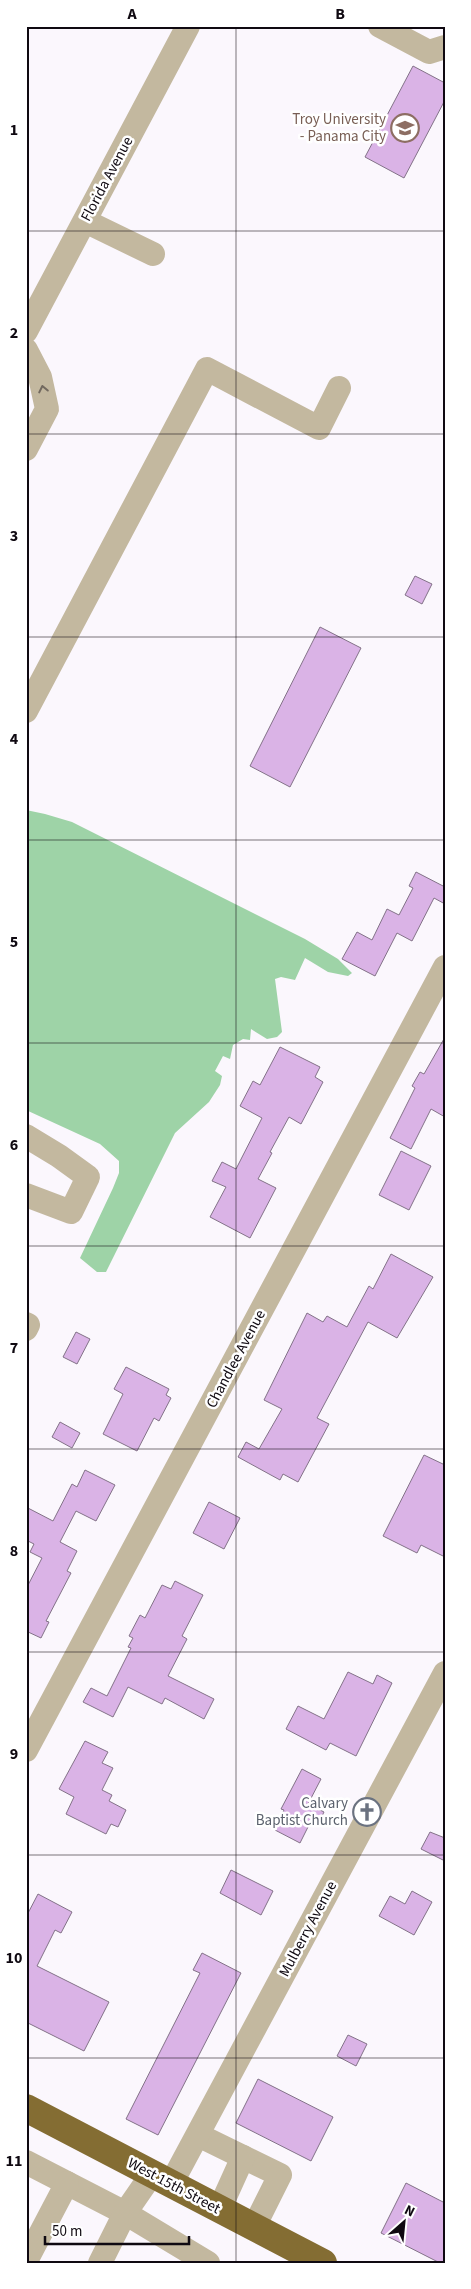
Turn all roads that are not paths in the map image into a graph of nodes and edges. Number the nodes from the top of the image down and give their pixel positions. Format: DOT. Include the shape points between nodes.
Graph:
graph roads {
  1 [pos="188,26"];
  2 [pos="380,26"];
  3 [pos="445,47"];
  4 [pos="85,221"];
  5 [pos="153,254"];
  6 [pos="26,331"];
  7 [pos="26,350"];
  8 [pos="339,388"];
  9 [pos="26,449"];
  10 [pos="26,711"];
  11 [pos="445,967"];
  12 [pos="26,1136"];
  13 [pos="26,1195"];
  14 [pos="26,1324"];
  15 [pos="26,1329"];
  16 [pos="445,1674"];
  17 [pos="26,1750"];
  18 [pos="28,2114"];
  19 [pos="198,2135"];
  20 [pos="243,2157"];
  21 [pos="26,2162"];
  22 [pos="162,2179"];
  23 [pos="67,2184"];
  24 [pos="219,2210"];
  25 [pos="125,2213"];
  26 [pos="254,2227"];
  27 [pos="26,2261"];
  28 [pos="100,2263"];
  29 [pos="208,2263"];
  30 [pos="322,2263"];
  1 -- 4 [label="street, Florida Avenue"];
  2 -- 3 [label="street" via="430,52"];
  4 -- 5 [label="street"];
  4 -- 6 [label="street, Florida Avenue"];
  9 -- 7 [label="street, one-way" via="47,409 40,377"];
  8 -- 10 [label="street" via="319,428 207,369"];
  11 -- 17 [label="street, Chandlee Avenue"];
  12 -- 13 [label="street" via="88,1177 71,1212"];
  14 -- 15 [label="street"];
  16 -- 19 [label="street, Mulberry Avenue"];
  18 -- 22 [label="highway, West 15th Street"];
  19 -- 20 [label="street"];
  19 -- 22 [label="street, Mulberry Avenue"];
  20 -- 24 [label="street"];
  20 -- 26 [label="street" via="280,2175"];
  21 -- 23 [label="street"];
  22 -- 24 [label="highway, West 15th Street"];
  22 -- 25 [label="street, Mulberry Avenue"];
  23 -- 25 [label="street"];
  23 -- 27 [label="street"];
  24 -- 26 [label="highway, West 15th Street"];
  25 -- 28 [label="street, Mulberry Avenue"];
  25 -- 29 [label="street"];
  26 -- 30 [label="highway, West 15th Street"];
}
